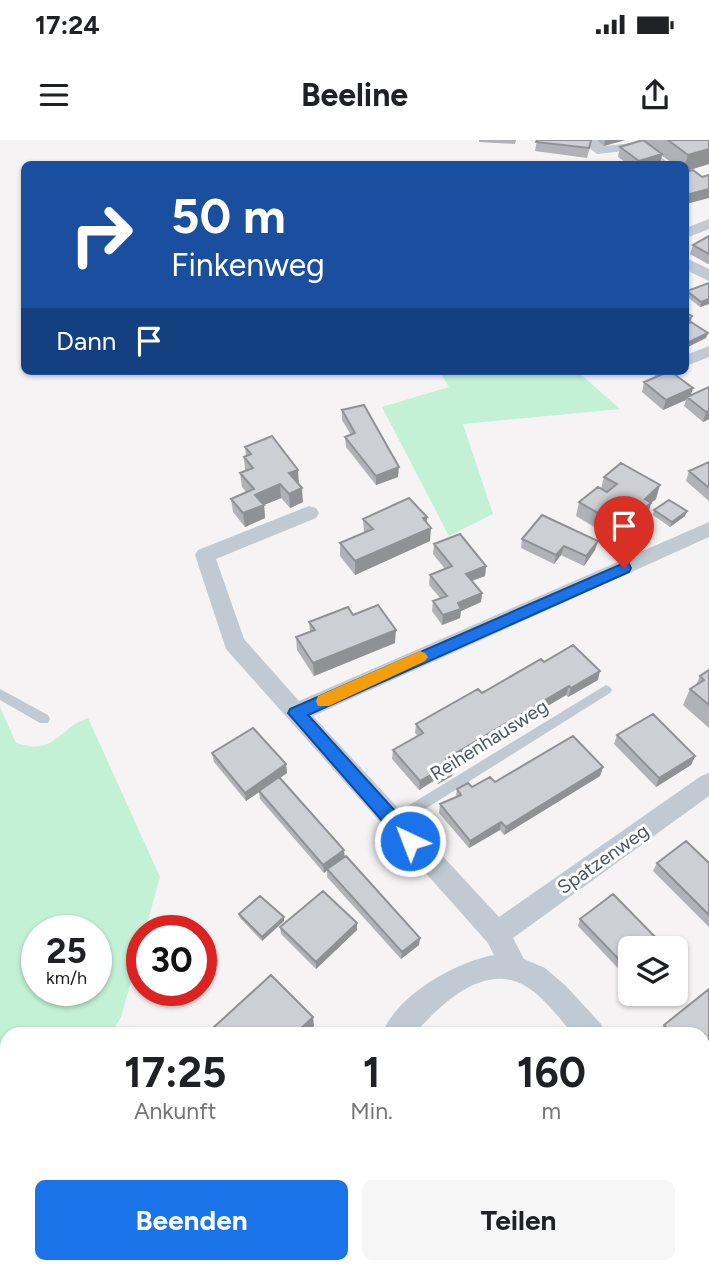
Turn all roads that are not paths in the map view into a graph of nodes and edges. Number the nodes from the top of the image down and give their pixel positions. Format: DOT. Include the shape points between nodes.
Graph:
graph roads {
  1 [pos="586,140"];
  2 [pos="659,161"];
  3 [pos="709,224"];
  4 [pos="689,232"];
  5 [pos="689,265"];
  6 [pos="709,276"];
  7 [pos="709,351"];
  8 [pos="689,360"];
  9 [pos="309,513"];
  10 [pos="709,529"];
  11 [pos="606,690"];
  12 [pos="0,694"];
  13 [pos="296,713"];
  14 [pos="44,719"];
  15 [pos="709,783"];
  16 [pos="393,822"];
  17 [pos="497,934"];
  18 [pos="515,968"];
  19 [pos="403,1027"];
  20 [pos="585,1027"];
  1 -- 2 [label="street" via="602,151 636,145"];
  3 -- 4 [label="street"];
  5 -- 6 [label="street"];
  7 -- 8 [label="street"];
  9 -- 13 [label="street" via="205,555 234,643"];
  10 -- 13 [label="street"];
  11 -- 16 [label="lane, Reihenhausweg"];
  12 -- 14 [label="lane"];
  13 -- 16 [label="street"];
  15 -- 17 [label="street, Spatzenweg"];
  16 -- 17 [label="street"];
  17 -- 18 [label="street"];
  18 -- 19 [label="street" via="482,970 454,979"];
  18 -- 20 [label="street" via="563,1002"];
}
